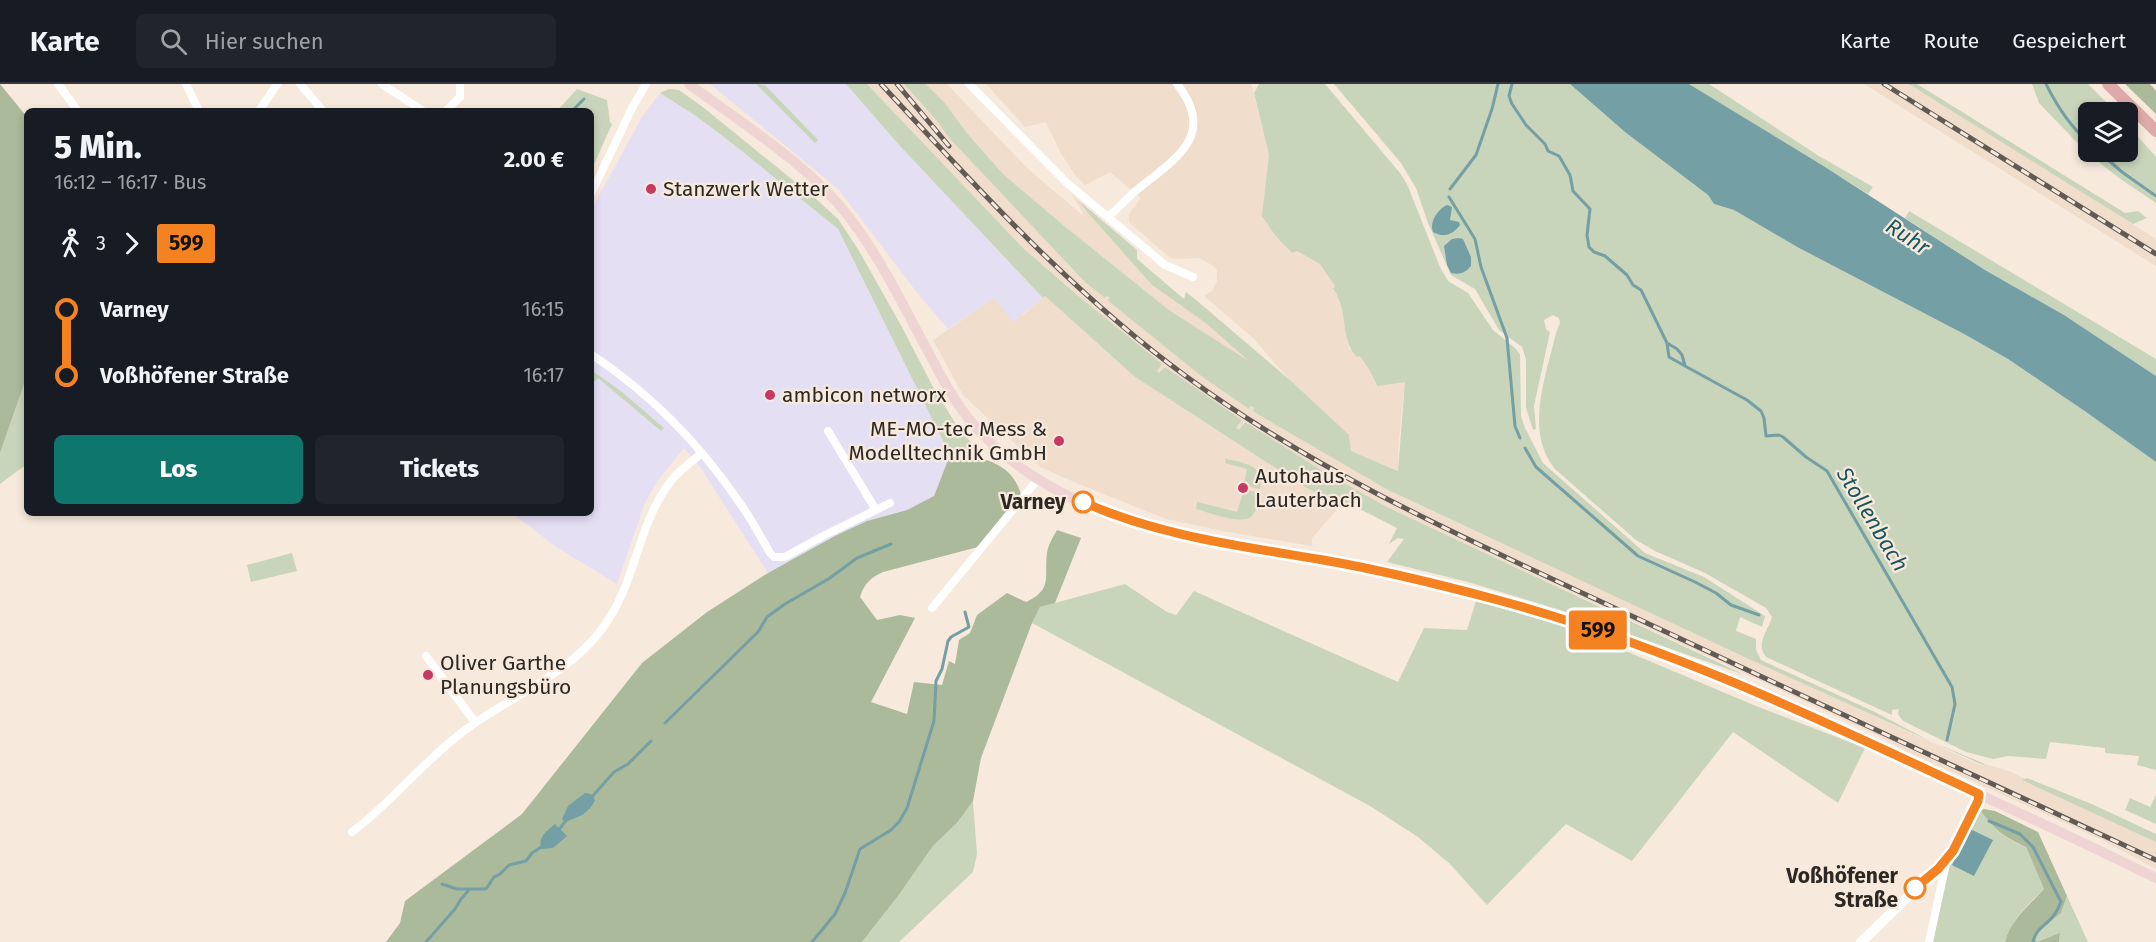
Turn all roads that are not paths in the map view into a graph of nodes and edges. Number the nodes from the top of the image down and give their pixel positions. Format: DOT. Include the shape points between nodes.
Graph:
graph roads {
  1 [pos="58,84"];
  2 [pos="186,84"];
  3 [pos="277,84"];
  4 [pos="300,84"];
  5 [pos="382,84"];
  6 [pos="460,84"];
  7 [pos="646,84"];
  8 [pos="690,84"];
  9 [pos="969,84"];
  10 [pos="1177,84"];
  11 [pos="2108,84"];
  12 [pos="76,108"];
  13 [pos="198,108"];
  14 [pos="261,108"];
  15 [pos="320,108"];
  16 [pos="418,108"];
  17 [pos="449,108"];
  18 [pos="2156,131"];
  19 [pos="594,188"];
  20 [pos="1108,217"];
  21 [pos="1193,277"];
  22 [pos="594,356"];
  23 [pos="828,431"];
  24 [pos="702,453"];
  25 [pos="1038,479"];
  26 [pos="890,503"];
  27 [pos="876,510"];
  28 [pos="932,608"];
  29 [pos="426,656"];
  30 [pos="475,722"];
  31 [pos="1979,794"];
  32 [pos="352,832"];
  33 [pos="1942,863"];
  34 [pos="2156,878"];
  35 [pos="1861,942"];
  36 [pos="1929,942"];
  1 -- 12 [label="street"];
  2 -- 13 [label="street"];
  3 -- 14 [label="street"];
  4 -- 15 [label="street"];
  5 -- 16 [label="street"];
  6 -- 17 [label="street" via="460,97"];
  7 -- 19 [label="street"];
  8 -- 25 [label="main road" via="798,166 833,199 881,265 966,414 992,443"];
  9 -- 20 [label="street" via="1052,170"];
  10 -- 20 [label="street" via="1192,111 1190,138 1179,153"];
  11 -- 18 [label="main road"];
  20 -- 21 [label="street" via="1165,265"];
  22 -- 24 [label="street" via="643,393"];
  23 -- 27 [label="street"];
  24 -- 27 [label="street" via="740,502 774,557 796,552"];
  24 -- 30 [label="street" via="664,491 649,520 620,600 594,639 563,668"];
  25 -- 28 [label="street"];
  25 -- 31 [label="main road" via="1092,506 1178,535 1364,567 1564,619 1722,678"];
  26 -- 27 [label="street"];
  29 -- 30 [label="street"];
  30 -- 32 [label="street" via="428,760 380,811"];
  31 -- 33 [label="street" via="1953,851"];
  31 -- 34 [label="main road"];
  33 -- 35 [label="street"];
  33 -- 36 [label="street" via="1945,868"];
}
